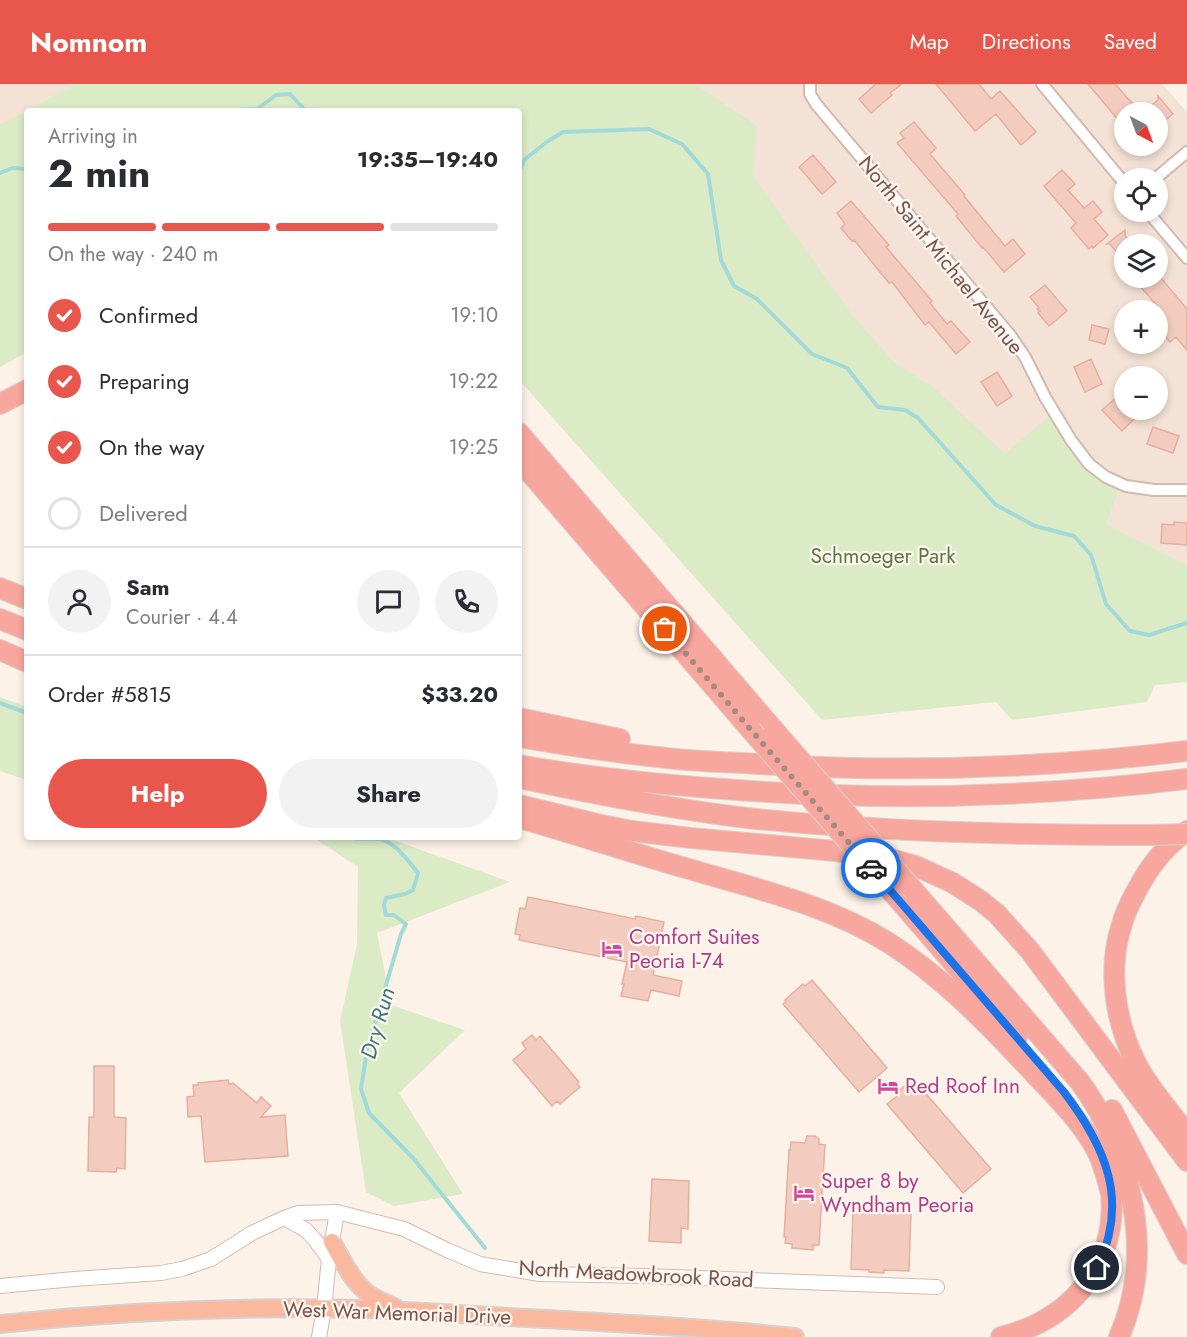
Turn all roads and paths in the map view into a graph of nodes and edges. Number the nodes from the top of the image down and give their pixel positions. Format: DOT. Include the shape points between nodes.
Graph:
graph roads {
  1 [pos="810,84"];
  2 [pos="1042,84"];
  3 [pos="1187,152"];
  4 [pos="1168,168"];
  5 [pos="1114,171"];
  6 [pos="1156,222"];
  7 [pos="1187,258"];
  8 [pos="24,392"];
  9 [pos="0,404"];
  10 [pos="522,436"];
  11 [pos="522,463"];
  12 [pos="1187,490"];
  13 [pos="0,588"];
  14 [pos="24,598"];
  15 [pos="0,618"];
  16 [pos="24,629"];
  17 [pos="0,650"];
  18 [pos="24,661"];
  19 [pos="522,719"];
  20 [pos="522,737"];
  21 [pos="1187,752"];
  22 [pos="667,758"];
  23 [pos="522,765"];
  24 [pos="522,779"];
  25 [pos="1187,779"];
  26 [pos="522,806"];
  27 [pos="522,819"];
  28 [pos="1187,832"];
  29 [pos="920,898"];
  30 [pos="1187,1134"];
  31 [pos="1187,1161"];
  32 [pos="1111,1194"];
  33 [pos="337,1212"];
  34 [pos="284,1218"];
  35 [pos="332,1242"];
  36 [pos="1187,1254"];
  37 [pos="329,1259"];
  38 [pos="0,1286"];
  39 [pos="937,1287"];
  40 [pos="324,1308"];
  41 [pos="402,1311"];
  42 [pos="0,1324"];
  43 [pos="319,1337"];
  44 [pos="795,1337"];
  45 [pos="1001,1337"];
  46 [pos="1119,1337"];
  1 -- 12 [label="street, North Saint Michael Avenue" via="816,104 1014,340 1077,450 1089,464 1126,486"];
  2 -- 5 [label="street"];
  3 -- 4 [label="street"];
  6 -- 7 [label="street"];
  8 -- 9 [label="highway"];
  10 -- 29 [label="highway, bridge"];
  11 -- 32 [label="highway, bridge" via="1064,1092 1102,1154"];
  13 -- 14 [label="highway"];
  15 -- 16 [label="highway"];
  17 -- 18 [label="highway"];
  19 -- 22 [label="highway" via="627,741"];
  20 -- 22 [label="highway"];
  21 -- 22 [label="highway" via="1087,762 923,769 800,767"];
  23 -- 25 [label="highway" via="671,785 843,796 1010,794"];
  24 -- 28 [label="highway, bridge" via="709,813 819,824 995,833"];
  26 -- 31 [label="highway" via="632,831 883,857 916,866 953,884 997,914 1025,945"];
  27 -- 32 [label="highway" via="788,898 847,920 889,943 930,971 967,1004 1068,1111 1098,1153"];
  28 -- 30 [label="highway" via="1153,864 1130,904 1119,933 1115,973 1118,1012 1131,1053 1143,1076"];
  29 -- 36 [label="highway" via="1097,1087"];
  29 -- 46 [label="highway" via="1080,1082 1109,1129 1130,1188 1136,1223 1133,1287"];
  32 -- 45 [label="highway" via="1109,1239 1088,1281 1048,1318"];
  33 -- 34 [label="street, North Meadowbrook Road" via="298,1213"];
  33 -- 35 [label="street"];
  33 -- 39 [label="street, North Meadowbrook Road" via="404,1229 480,1264 540,1274"];
  34 -- 37 [label="street" via="306,1230"];
  34 -- 38 [label="street, North Meadowbrook Road" via="211,1259 182,1269"];
  35 -- 37 [label="street"];
  35 -- 41 [label="highway" via="359,1285"];
  37 -- 40 [label="street"];
  40 -- 41 [label="highway, West War Memorial Drive"];
  40 -- 42 [label="highway, West War Memorial Drive" via="154,1311"];
  40 -- 43 [label="street"];
  41 -- 44 [label="highway, West War Memorial Drive"];
}
